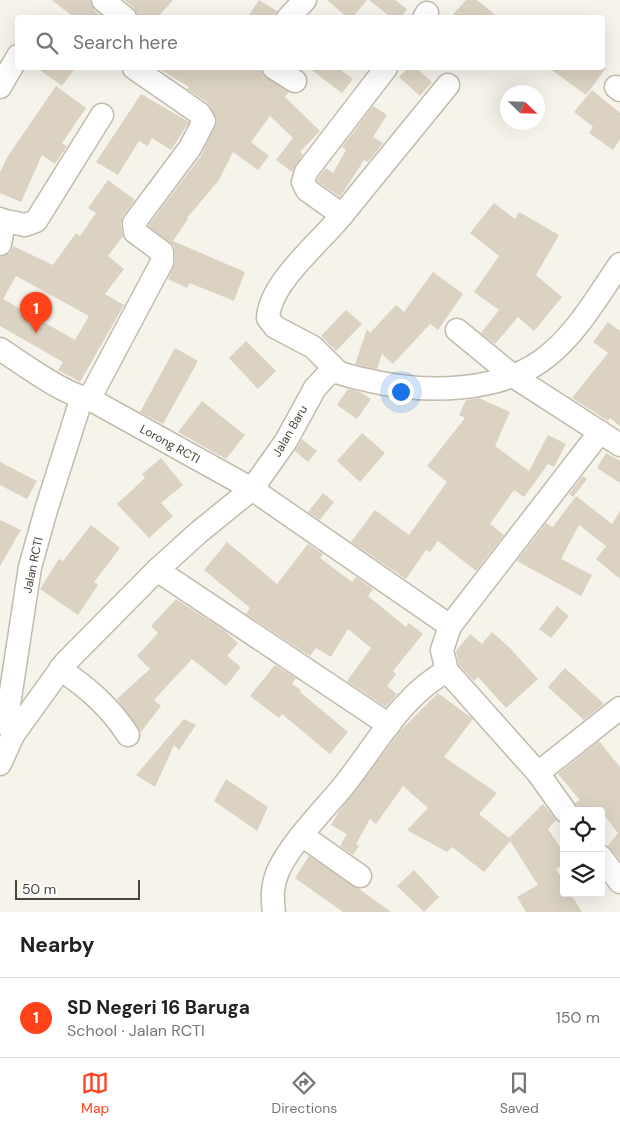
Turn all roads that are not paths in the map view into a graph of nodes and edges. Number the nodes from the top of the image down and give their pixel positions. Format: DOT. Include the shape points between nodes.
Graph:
graph roads {
  1 [pos="102,0"];
  2 [pos="305,0"];
  3 [pos="121,15"];
  4 [pos="291,15"];
  5 [pos="15,61"];
  6 [pos="137,70"];
  7 [pos="277,70"];
  8 [pos="384,70"];
  9 [pos="295,81"];
  10 [pos="448,85"];
  11 [pos="0,87"];
  12 [pos="102,115"];
  13 [pos="342,215"];
  14 [pos="0,220"];
  15 [pos="0,244"];
  16 [pos="620,264"];
  17 [pos="457,330"];
  18 [pos="0,349"];
  19 [pos="338,372"];
  20 [pos="513,376"];
  21 [pos="85,398"];
  22 [pos="600,432"];
  23 [pos="620,445"];
  24 [pos="252,489"];
  25 [pos="156,570"];
  26 [pos="450,626"];
  27 [pos="60,668"];
  28 [pos="447,671"];
  29 [pos="620,708"];
  30 [pos="388,725"];
  31 [pos="128,735"];
  32 [pos="5,747"];
  33 [pos="538,773"];
  34 [pos="562,807"];
  35 [pos="303,836"];
  36 [pos="605,862"];
  37 [pos="360,876"];
  38 [pos="620,882"];
  39 [pos="274,912"];
  1 -- 3 [label="street"];
  2 -- 4 [label="street"];
  5 -- 11 [label="street"];
  6 -- 21 [label="street, Jalan RCTI" via="199,113 204,121 190,148 134,223 135,232 162,252 162,262 94,390"];
  7 -- 9 [label="street"];
  8 -- 13 [label="street" via="306,172 303,182 307,190"];
  10 -- 13 [label="street"];
  12 -- 14 [label="street" via="36,221 25,225"];
  13 -- 19 [label="street" via="275,294 268,318 275,327 313,347"];
  14 -- 15 [label="street" via="3,228"];
  16 -- 20 [label="street" via="550,355"];
  17 -- 20 [label="street"];
  18 -- 21 [label="street, Lorong RCTI"];
  19 -- 20 [label="street" via="399,388 446,388"];
  19 -- 24 [label="street, Jalan Baru" via="329,374 315,388 286,441"];
  20 -- 22 [label="street"];
  21 -- 24 [label="street, Lorong RCTI"];
  21 -- 32 [label="street, Jalan RCTI" via="30,567"];
  22 -- 23 [label="street"];
  22 -- 26 [label="street"];
  24 -- 25 [label="street, Jalan Baru"];
  24 -- 26 [label="street, Lorong RCTI"];
  25 -- 27 [label="street, Jalan Baru"];
  25 -- 30 [label="street"];
  26 -- 28 [label="street" via="442,650"];
  27 -- 31 [label="street" via="94,693"];
  27 -- 32 [label="street, Jalan Baru"];
  28 -- 30 [label="street" via="432,681"];
  28 -- 33 [label="street"];
  29 -- 33 [label="street"];
  30 -- 35 [label="street"];
  33 -- 34 [label="street"];
  35 -- 37 [label="street"];
  35 -- 39 [label="street" via="290,849 278,871 271,891"];
  36 -- 38 [label="street"];
}
